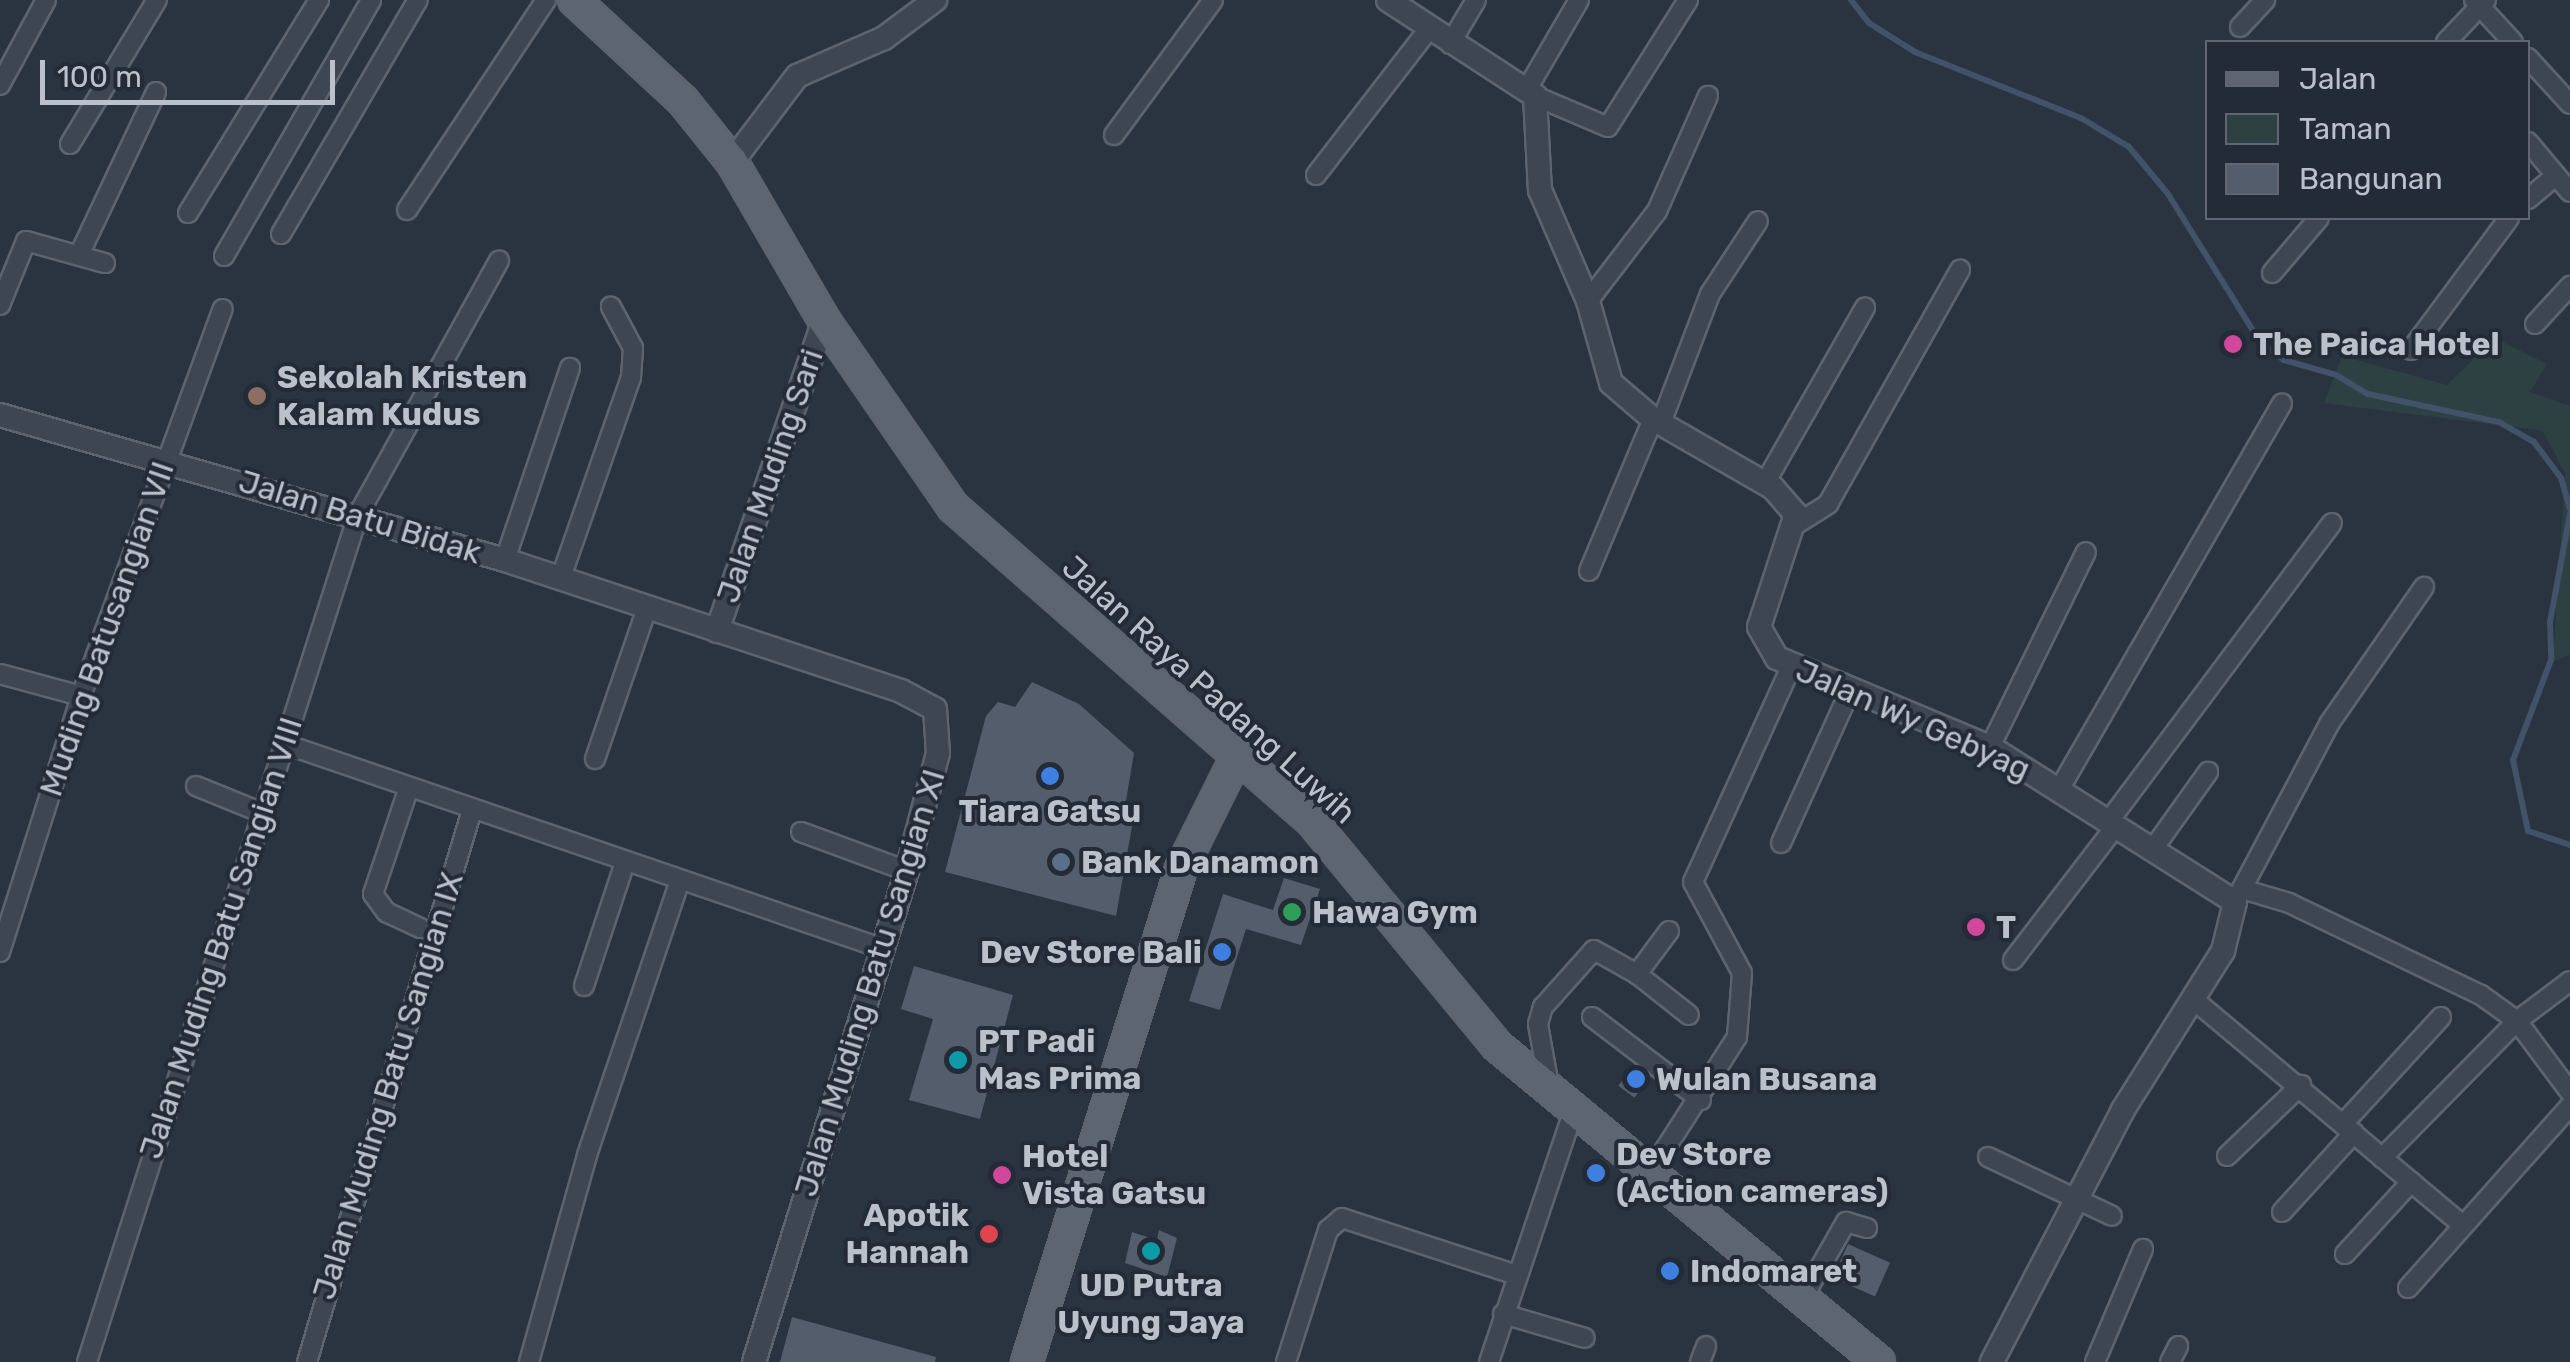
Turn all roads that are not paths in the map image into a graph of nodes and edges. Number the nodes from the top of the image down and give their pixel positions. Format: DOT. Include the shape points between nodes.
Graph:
graph roads {
  1 [pos="46,0"];
  2 [pos="158,0"];
  3 [pos="319,0"];
  4 [pos="371,0"];
  5 [pos="418,0"];
  6 [pos="546,0"];
  7 [pos="574,0"];
  8 [pos="935,0"];
  9 [pos="1213,0"];
  10 [pos="1388,0"];
  11 [pos="1476,0"];
  12 [pos="1578,0"];
  13 [pos="1688,0"];
  14 [pos="2265,0"];
  15 [pos="2480,4"];
  16 [pos="2240,27"];
  17 [pos="1428,29"];
  18 [pos="2448,40"];
  19 [pos="2511,40"];
  20 [pos="1450,44"];
  21 [pos="2530,60"];
  22 [pos="0,84"];
  23 [pos="156,92"];
  24 [pos="1531,94"];
  25 [pos="1708,96"];
  26 [pos="2570,104"];
  27 [pos="1114,134"];
  28 [pos="70,144"];
  29 [pos="2530,145"];
  30 [pos="732,162"];
  31 [pos="1316,174"];
  32 [pos="2555,176"];
  33 [pos="2570,192"];
  34 [pos="2530,197"];
  35 [pos="407,210"];
  36 [pos="188,214"];
  37 [pos="1758,220"];
  38 [pos="2317,220"];
  39 [pos="2508,220"];
  40 [pos="281,234"];
  41 [pos="80,253"];
  42 [pos="224,256"];
  43 [pos="500,261"];
  44 [pos="104,263"];
  45 [pos="1960,270"];
  46 [pos="2272,273"];
  47 [pos="2570,286"];
  48 [pos="1588,301"];
  49 [pos="0,306"];
  50 [pos="611,307"];
  51 [pos="1865,308"];
  52 [pos="222,309"];
  53 [pos="824,320"];
  54 [pos="2536,324"];
  55 [pos="2412,350"];
  56 [pos="570,368"];
  57 [pos="2282,404"];
  58 [pos="0,415"];
  59 [pos="1657,421"];
  60 [pos="164,459"];
  61 [pos="1765,483"];
  62 [pos="358,516"];
  63 [pos="1798,523"];
  64 [pos="2332,523"];
  65 [pos="2086,552"];
  66 [pos="504,560"];
  67 [pos="1589,570"];
  68 [pos="560,580"];
  69 [pos="2424,586"];
  70 [pos="647,608"];
  71 [pos="717,631"];
  72 [pos="1792,667"];
  73 [pos="0,674"];
  74 [pos="1849,693"];
  75 [pos="81,696"];
  76 [pos="282,744"];
  77 [pos="1990,748"];
  78 [pos="1237,756"];
  79 [pos="595,759"];
  80 [pos="2208,772"];
  81 [pos="196,786"];
  82 [pos="409,787"];
  83 [pos="2060,788"];
  84 [pos="472,810"];
  85 [pos="260,812"];
  86 [pos="2112,823"];
  87 [pos="801,832"];
  88 [pos="1781,843"];
  89 [pos="2153,849"];
  90 [pos="625,862"];
  91 [pos="907,871"];
  92 [pos="680,881"];
  93 [pos="2238,895"];
  94 [pos="420,928"];
  95 [pos="1669,931"];
  96 [pos="881,948"];
  97 [pos="0,952"];
  98 [pos="2013,960"];
  99 [pos="1637,974"];
  100 [pos="2570,981"];
  101 [pos="584,986"];
  102 [pos="2192,999"];
  103 [pos="1688,1015"];
  104 [pos="1592,1018"];
  105 [pos="2441,1018"];
  106 [pos="2517,1021"];
  107 [pos="2301,1085"];
  108 [pos="1549,1086"];
  109 [pos="2570,1092"];
  110 [pos="1701,1100"];
  111 [pos="1576,1106"];
  112 [pos="2570,1106"];
  113 [pos="2348,1128"];
  114 [pos="1988,1156"];
  115 [pos="2228,1156"];
  116 [pos="2382,1158"];
  117 [pos="1652,1170"];
  118 [pos="2411,1182"];
  119 [pos="2074,1200"];
  120 [pos="2282,1212"];
  121 [pos="2112,1216"];
  122 [pos="2462,1224"];
  123 [pos="1867,1228"];
  124 [pos="2142,1249"];
  125 [pos="2345,1254"];
  126 [pos="1516,1276"];
  127 [pos="2408,1288"];
  128 [pos="1802,1299"];
  129 [pos="1503,1314"];
  130 [pos="1584,1338"];
  131 [pos="87,1362"];
  132 [pos="307,1362"];
  133 [pos="529,1362"];
  134 [pos="754,1362"];
  135 [pos="1027,1362"];
  136 [pos="1286,1362"];
  137 [pos="1489,1362"];
  138 [pos="1879,1362"];
  139 [pos="1992,1362"];
  140 [pos="2095,1362"];
  1 -- 22 [label="street"];
  2 -- 28 [label="street"];
  3 -- 36 [label="street"];
  4 -- 42 [label="street"];
  5 -- 40 [label="street"];
  6 -- 35 [label="street"];
  7 -- 30 [label="main road, Jalan Raya Padang Luwih" via="683,101"];
  8 -- 30 [label="street" via="884,38 797,76"];
  9 -- 27 [label="street"];
  10 -- 17 [label="street"];
  11 -- 20 [label="street"];
  12 -- 24 [label="street"];
  13 -- 24 [label="street" via="1608,128"];
  14 -- 16 [label="street"];
  15 -- 18 [label="street"];
  15 -- 19 [label="street"];
  17 -- 20 [label="street"];
  17 -- 31 [label="street"];
  20 -- 24 [label="street"];
  21 -- 26 [label="street"];
  23 -- 41 [label="street"];
  24 -- 48 [label="street" via="1540,190"];
  25 -- 48 [label="street" via="1656,211"];
  29 -- 32 [label="street"];
  30 -- 53 [label="main road, Jalan Raya Padang Luwih"];
  32 -- 33 [label="street"];
  32 -- 34 [label="street"];
  37 -- 59 [label="street" via="1710,294"];
  38 -- 46 [label="street"];
  39 -- 55 [label="street"];
  41 -- 44 [label="street"];
  41 -- 49 [label="street" via="30,240"];
  43 -- 62 [label="street, Jalan Muding Batu Sangian VIII"];
  45 -- 63 [label="street" via="1828,504"];
  47 -- 54 [label="street"];
  48 -- 59 [label="street" via="1605,373"];
  50 -- 68 [label="street" via="633,348 631,377"];
  51 -- 61 [label="street"];
  52 -- 60 [label="street, Muding Batusangian VII"];
  53 -- 71 [label="street, Jalan Muding Sari"];
  53 -- 78 [label="main road, Jalan Raya Padang Luwih" via="953,507"];
  56 -- 66 [label="street"];
  57 -- 83 [label="street"];
  58 -- 60 [label="street, Jalan Batu Bidak"];
  59 -- 61 [label="street"];
  59 -- 67 [label="street"];
  60 -- 62 [label="street, Jalan Batu Bidak"];
  60 -- 75 [label="street, Muding Batusangian VII"];
  61 -- 63 [label="street"];
  62 -- 66 [label="street, Jalan Batu Bidak"];
  62 -- 76 [label="street, Jalan Muding Batu Sangian VIII"];
  63 -- 72 [label="street, Jalan Wy Gebyag" via="1759,627 1764,644"];
  64 -- 86 [label="street"];
  65 -- 77 [label="street"];
  66 -- 68 [label="street, Jalan Batu Bidak"];
  68 -- 70 [label="street, Jalan Batu Bidak"];
  69 -- 93 [label="street" via="2329,724"];
  70 -- 71 [label="street, Jalan Batu Bidak"];
  70 -- 79 [label="street"];
  71 -- 91 [label="street, Jalan Muding Batu Sangian XI" via="935,709 938,753"];
  72 -- 74 [label="street, Jalan Wy Gebyag"];
  72 -- 110 [label="street" via="1693,882 1736,954 1743,995 1733,1049"];
  73 -- 75 [label="street"];
  74 -- 77 [label="street, Jalan Wy Gebyag"];
  74 -- 88 [label="street"];
  75 -- 97 [label="street, Muding Batusangian VII"];
  76 -- 82 [label="street"];
  76 -- 85 [label="street, Jalan Muding Batu Sangian VIII"];
  77 -- 83 [label="street, Jalan Wy Gebyag"];
  78 -- 108 [label="main road, Jalan Raya Padang Luwih" via="1310,818 1496,1045"];
  78 -- 135 [label="main road" via="1181,869"];
  80 -- 89 [label="street"];
  81 -- 85 [label="street"];
  82 -- 84 [label="street"];
  82 -- 94 [label="street" via="373,894 386,912"];
  83 -- 86 [label="street, Jalan Wy Gebyag"];
  84 -- 90 [label="street"];
  84 -- 132 [label="street, Jalan Muding Batu Sangian IX"];
  85 -- 131 [label="street, Jalan Muding Batu Sangian VIII"];
  86 -- 89 [label="street, Jalan Wy Gebyag"];
  86 -- 98 [label="street"];
  87 -- 91 [label="street"];
  89 -- 93 [label="street, Jalan Wy Gebyag"];
  90 -- 92 [label="street"];
  90 -- 101 [label="street"];
  91 -- 96 [label="street, Jalan Muding Batu Sangian XI"];
  92 -- 96 [label="street"];
  92 -- 133 [label="street" via="588,1155"];
  93 -- 102 [label="street" via="2230,936"];
  93 -- 106 [label="street" via="2425,965"];
  95 -- 99 [label="street"];
  96 -- 134 [label="street, Jalan Muding Batu Sangian XI"];
  99 -- 103 [label="street"];
  99 -- 108 [label="street" via="1594,950 1544,1007 1538,1024"];
  100 -- 106 [label="street"];
  102 -- 107 [label="street"];
  102 -- 119 [label="street"];
  104 -- 110 [label="street"];
  105 -- 113 [label="street"];
  106 -- 109 [label="street"];
  106 -- 116 [label="street"];
  107 -- 113 [label="street"];
  107 -- 115 [label="street"];
  108 -- 111 [label="main road, Jalan Raya Padang Luwih"];
  110 -- 117 [label="street"];
  111 -- 117 [label="main road, Jalan Raya Padang Luwih"];
  111 -- 126 [label="street"];
  112 -- 122 [label="street"];
  113 -- 116 [label="street"];
  113 -- 120 [label="street"];
  114 -- 119 [label="street"];
  116 -- 118 [label="street"];
  117 -- 128 [label="main road, Jalan Raya Padang Luwih"];
  118 -- 122 [label="street"];
  118 -- 125 [label="street"];
  119 -- 121 [label="street"];
  119 -- 139 [label="street"];
  122 -- 127 [label="street"];
  123 -- 128 [label="street" via="1846,1222"];
  124 -- 140 [label="street"];
  126 -- 129 [label="street"];
  126 -- 136 [label="street" via="1353,1217 1333,1222"];
  128 -- 138 [label="main road, Jalan Raya Padang Luwih"];
  129 -- 130 [label="street"];
  129 -- 137 [label="street"];
}
